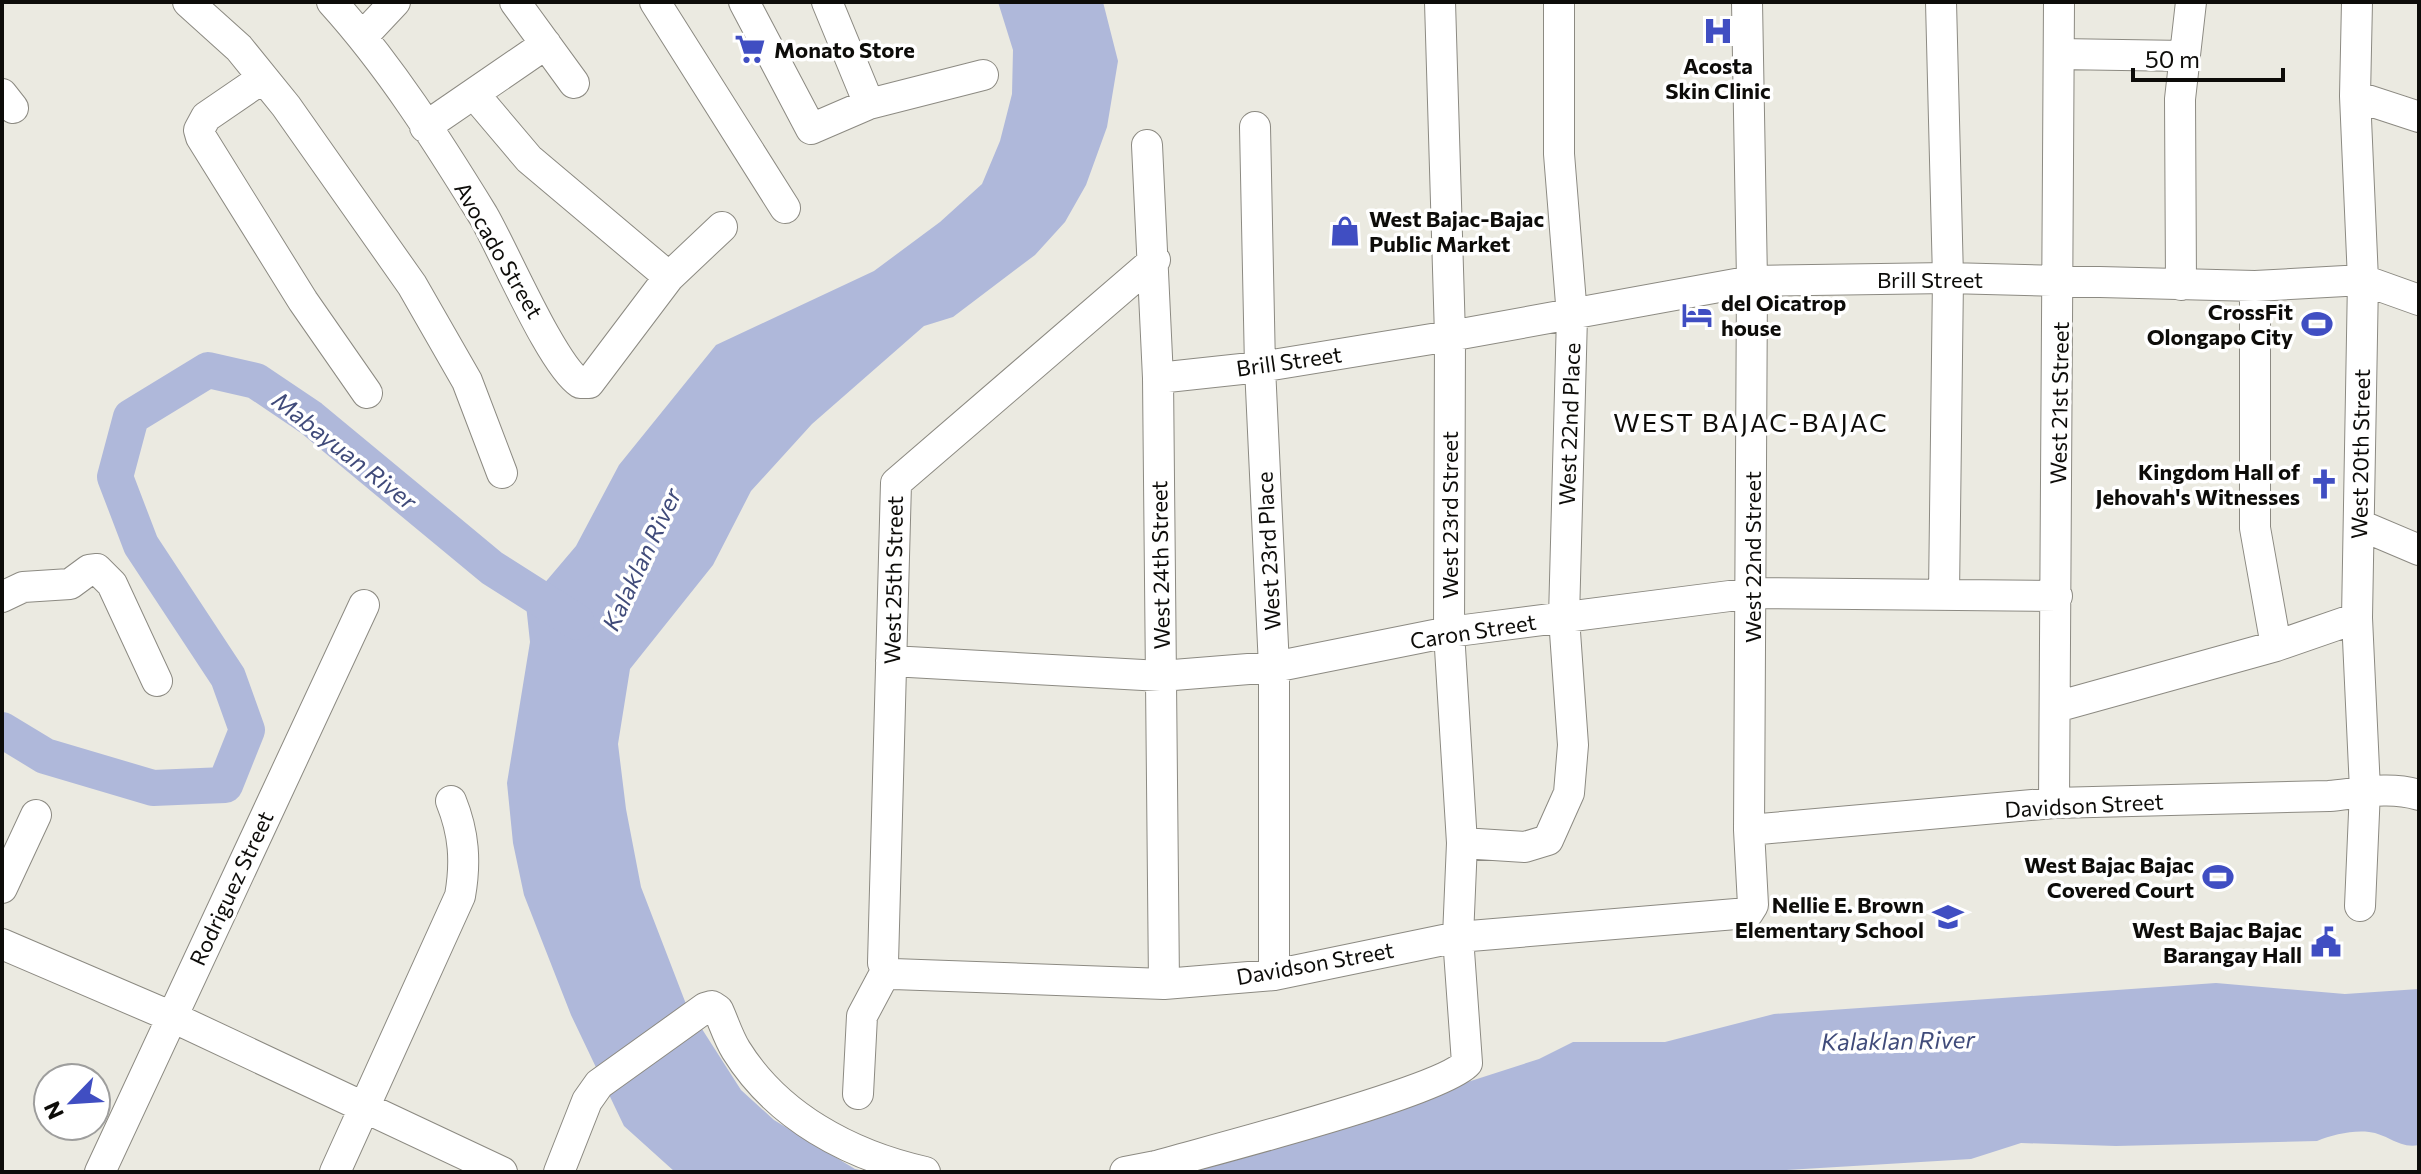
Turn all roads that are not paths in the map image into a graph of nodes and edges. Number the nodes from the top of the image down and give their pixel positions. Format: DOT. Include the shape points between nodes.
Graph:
graph roads {
  1 [pos="188,2"];
  2 [pos="332,2"];
  3 [pos="395,2"];
  4 [pos="515,2"];
  5 [pos="655,2"];
  6 [pos="744,2"];
  7 [pos="827,2"];
  8 [pos="1440,2"];
  9 [pos="1559,2"];
  10 [pos="1747,2"];
  11 [pos="1941,2"];
  12 [pos="2059,2"];
  13 [pos="2191,2"];
  14 [pos="2357,2"];
  15 [pos="363,36"];
  16 [pos="546,44"];
  17 [pos="2059,54"];
  18 [pos="2185,56"];
  19 [pos="983,75"];
  20 [pos="263,78"];
  21 [pos="574,83"];
  22 [pos="474,94"];
  23 [pos="2355,96"];
  24 [pos="869,104"];
  25 [pos="2419,117"];
  26 [pos="425,127"];
  27 [pos="1255,127"];
  28 [pos="1147,145"];
  29 [pos="785,208"];
  30 [pos="722,227"];
  31 [pos="1155,260"];
  32 [pos="669,277"];
  33 [pos="1948,278"];
  34 [pos="2363,280"];
  35 [pos="1752,281"];
  36 [pos="2060,281"];
  37 [pos="2181,285"];
  38 [pos="2255,286"];
  39 [pos="2419,300"];
  40 [pos="1572,316"];
  41 [pos="1450,336"];
  42 [pos="1260,367"];
  43 [pos="1158,378"];
  44 [pos="367,393"];
  45 [pos="502,473"];
  46 [pos="2360,525"];
  47 [pos="2419,550"];
  48 [pos="1753,593"];
  49 [pos="1944,594"];
  50 [pos="2057,596"];
  51 [pos="2,597"];
  52 [pos="364,605"];
  53 [pos="1564,618"];
  54 [pos="2357,618"];
  55 [pos="1449,632"];
  56 [pos="2276,646"];
  57 [pos="891,661"];
  58 [pos="1274,667"];
  59 [pos="1161,676"];
  60 [pos="157,681"];
  61 [pos="2056,707"];
  62 [pos="2365,790"];
  63 [pos="2419,795"];
  64 [pos="451,801"];
  65 [pos="2054,803"];
  66 [pos="36,815"];
  67 [pos="1749,830"];
  68 [pos="1462,843"];
  69 [pos="2,888"];
  70 [pos="2360,906"];
  71 [pos="1742,914"];
  72 [pos="1458,937"];
  73 [pos="2,944"];
  74 [pos="886,971"];
  75 [pos="1274,975"];
  76 [pos="1164,984"];
  77 [pos="170,1016"];
  78 [pos="858,1094"];
  79 [pos="366,1106"];
  80 [pos="100,1172"];
  81 [pos="335,1172"];
  82 [pos="502,1172"];
  83 [pos="559,1172"];
  84 [pos="925,1172"];
  85 [pos="1125,1172"];
  1 -- 20 [label="street"];
  2 -- 15 [label="street, Avocado Street"];
  3 -- 15 [label="street"];
  4 -- 16 [label="street"];
  5 -- 29 [label="street"];
  6 -- 24 [label="street" via="811,129"];
  7 -- 24 [label="street"];
  8 -- 41 [label="street, West 23rd Street"];
  9 -- 40 [label="street, West 22nd Place" via="1559,154"];
  10 -- 35 [label="street, West 22nd Street"];
  11 -- 33 [label="street"];
  12 -- 17 [label="street, West 21st Street"];
  13 -- 18 [label="street"];
  14 -- 23 [label="street, West 20th Street"];
  15 -- 26 [label="street, Avocado Street"];
  16 -- 21 [label="street"];
  16 -- 22 [label="street"];
  17 -- 18 [label="street"];
  17 -- 36 [label="street, West 21st Street"];
  18 -- 37 [label="street" via="2180,99"];
  19 -- 24 [label="street"];
  20 -- 44 [label="street" via="206,117 201,137"];
  20 -- 45 [label="street" via="412,285 467,381"];
  22 -- 26 [label="street"];
  22 -- 32 [label="street" via="529,159"];
  23 -- 25 [label="street"];
  23 -- 34 [label="street, West 20th Street"];
  26 -- 32 [label="street, Avocado Street" via="483,217 555,351 580,383 589,383"];
  27 -- 42 [label="street, West 23rd Place"];
  28 -- 31 [label="street, West 24th Street"];
  30 -- 32 [label="street"];
  31 -- 43 [label="street, West 24th Street"];
  31 -- 57 [label="street, West 25th Street" via="896,483"];
  33 -- 35 [label="street, Brill Street"];
  33 -- 36 [label="street, Brill Street"];
  33 -- 49 [label="street"];
  34 -- 38 [label="street, Brill Street"];
  34 -- 39 [label="street, Brill Street"];
  34 -- 46 [label="street, West 20th Street"];
  35 -- 40 [label="street, Brill Street"];
  35 -- 48 [label="street, West 22nd Street"];
  36 -- 37 [label="street, Brill Street"];
  36 -- 50 [label="street, West 21st Street"];
  37 -- 38 [label="street, Brill Street"];
  38 -- 56 [label="street" via="2255,528"];
  40 -- 41 [label="street, Brill Street"];
  40 -- 53 [label="street, West 22nd Place"];
  41 -- 42 [label="street, Brill Street"];
  41 -- 55 [label="street, West 23rd Street"];
  42 -- 43 [label="street, Brill Street"];
  42 -- 58 [label="street, West 23rd Place"];
  43 -- 59 [label="street, West 24th Street"];
  46 -- 47 [label="street"];
  46 -- 54 [label="street, West 20th Street"];
  48 -- 49 [label="street, Caron Street"];
  48 -- 53 [label="street, Caron Street"];
  48 -- 67 [label="street, West 22nd Street"];
  49 -- 50 [label="street, Caron Street"];
  50 -- 61 [label="street, West 21st Street"];
  51 -- 60 [label="street" via="23,587 70,584 97,569 112,584"];
  52 -- 77 [label="street, Rodriguez Street"];
  53 -- 55 [label="street, Caron Street"];
  53 -- 68 [label="street, West 22nd Place" via="1572,757 1569,793 1548,840 1525,847"];
  54 -- 56 [label="street"];
  54 -- 62 [label="street, West 20th Street"];
  55 -- 58 [label="street, Caron Street"];
  55 -- 68 [label="street, West 23rd Street"];
  56 -- 61 [label="street"];
  57 -- 59 [label="street, Caron Street"];
  57 -- 74 [label="street, West 25th Street"];
  58 -- 59 [label="street, Caron Street"];
  58 -- 75 [label="street, West 23rd Place"];
  59 -- 76 [label="street, West 24th Street"];
  61 -- 65 [label="street, West 21st Street"];
  62 -- 63 [label="street, Davidson Street"];
  62 -- 65 [label="street, Davidson Street" via="2329,796"];
  62 -- 70 [label="street, West 20th Street"];
  64 -- 79 [label="street" via="464,848 460,896"];
  65 -- 67 [label="street, Davidson Street"];
  66 -- 69 [label="street"];
  67 -- 71 [label="street, West 22nd Street" via="1753,905"];
  68 -- 72 [label="street, West 23rd Street"];
  71 -- 72 [label="street, Davidson Street"];
  72 -- 75 [label="street, Davidson Street"];
  72 -- 85 [label="street, West 23rd Street" via="1467,1045 1467,1063 1459,1072 1323,1117"];
  73 -- 77 [label="street"];
  74 -- 76 [label="street, Davidson Street"];
  74 -- 78 [label="street" via="862,1016"];
  75 -- 76 [label="street, Davidson Street"];
  77 -- 79 [label="street"];
  77 -- 80 [label="street, Rodriguez Street"];
  79 -- 81 [label="street"];
  79 -- 82 [label="street"];
  83 -- 84 [label="street" via="593,1092 705,1008 718,1010 752,1073 791,1112 837,1140"];
}
